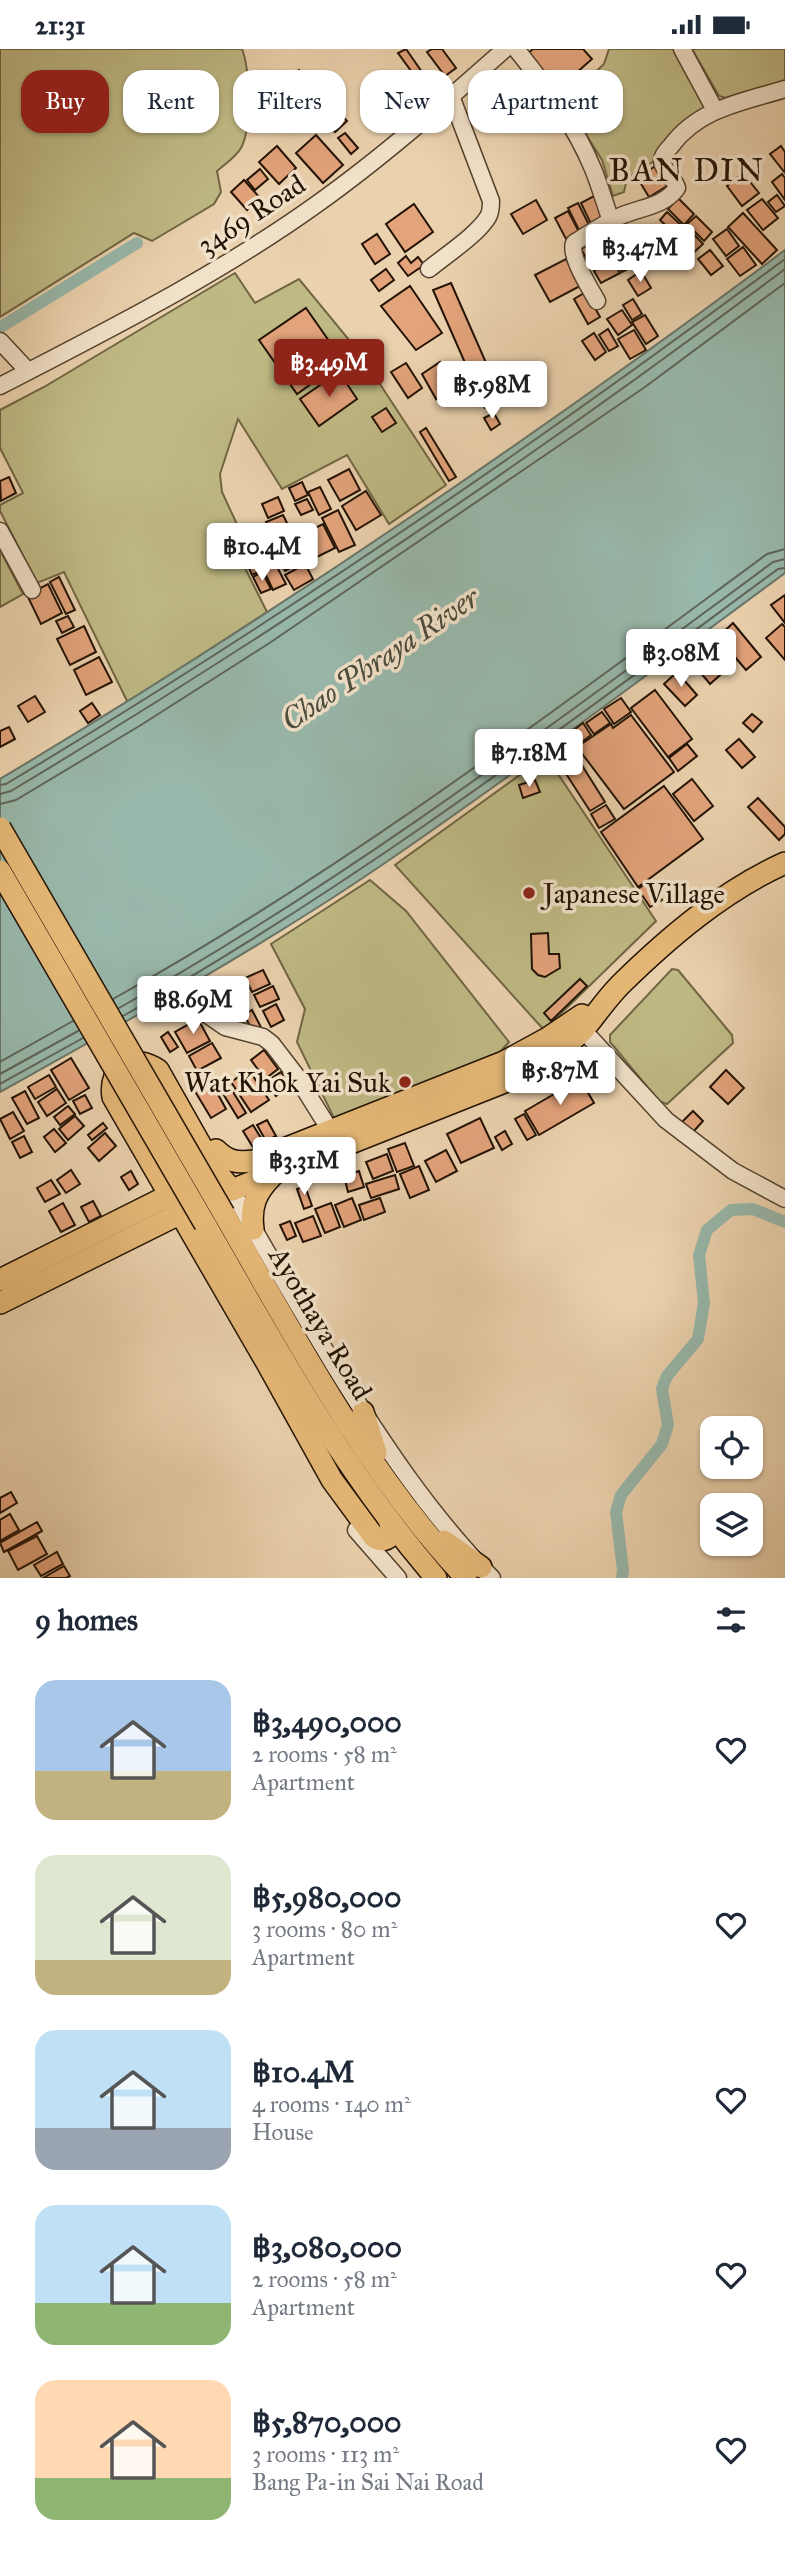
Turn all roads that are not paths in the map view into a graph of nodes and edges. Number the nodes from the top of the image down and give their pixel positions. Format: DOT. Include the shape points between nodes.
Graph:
graph roads {
  1 [pos="505,49"];
  2 [pos="516,49"];
  3 [pos="682,49"];
  4 [pos="785,89"];
  5 [pos="454,93"];
  6 [pos="454,105"];
  7 [pos="715,110"];
  8 [pos="406,133"];
  9 [pos="611,221"];
  10 [pos="429,269"];
  11 [pos="597,301"];
  12 [pos="0,341"];
  13 [pos="28,371"];
  14 [pos="0,386"];
  15 [pos="0,531"];
  16 [pos="32,590"];
  17 [pos="0,828"];
  18 [pos="785,863"];
  19 [pos="0,871"];
  20 [pos="604,1000"];
  21 [pos="199,1009"];
  22 [pos="583,1030"];
  23 [pos="330,1130"];
  24 [pos="216,1150"];
  25 [pos="272,1176"];
  26 [pos="148,1180"];
  27 [pos="233,1190"];
  28 [pos="785,1199"];
  29 [pos="171,1206"];
  30 [pos="138,1223"];
  31 [pos="253,1229"];
  32 [pos="189,1245"];
  33 [pos="0,1280"];
  34 [pos="0,1303"];
  35 [pos="363,1412"];
  36 [pos="383,1475"];
  37 [pos="390,1523"];
  38 [pos="480,1574"];
  39 [pos="398,1578"];
  40 [pos="436,1578"];
  1 -- 5 [label="street, 3469 Road"];
  2 -- 9 [label="street" via="578,137"];
  3 -- 7 [label="street"];
  4 -- 7 [label="street"];
  6 -- 10 [label="street" via="491,209 488,218"];
  7 -- 9 [label="street" via="674,142 663,157 677,188 672,195"];
  8 -- 13 [label="street, 3469 Road" via="346,183 283,226 180,290"];
  9 -- 11 [label="street" via="572,248"];
  12 -- 13 [label="street"];
  13 -- 14 [label="street, 3469 Road"];
  15 -- 16 [label="street"];
  17 -- 36 [label="main road, Ayothaya Road, bridge" via="298,1342"];
  18 -- 20 [label="main road" via="724,897"];
  19 -- 37 [label="main road, Ayothaya Road, bridge" via="329,1436"];
  20 -- 22 [label="main road"];
  20 -- 23 [label="main road" via="504,1062"];
  21 -- 23 [label="street" via="225,1027 263,1037 272,1044"];
  22 -- 25 [label="main road" via="550,1058 512,1079"];
  22 -- 28 [label="street" via="666,1120 733,1171"];
  23 -- 24 [label="main road" via="254,1161 226,1160"];
  24 -- 26 [label="main road" via="166,1062 143,1051 119,1056 103,1076 102,1101"];
  24 -- 27 [label="main road"];
  25 -- 27 [label="main road"];
  25 -- 31 [label="main road" via="253,1205"];
  26 -- 29 [label="main road"];
  26 -- 30 [label="main road"];
  27 -- 29 [label="main road" via="214,1169 158,1070 133,1062 115,1077 113,1097"];
  27 -- 31 [label="street, Ayothaya Road"];
  29 -- 30 [label="main road"];
  29 -- 32 [label="street"];
  29 -- 37 [label="main road" via="332,1480 374,1537 388,1538"];
  30 -- 32 [label="main road"];
  30 -- 33 [label="main road"];
  30 -- 34 [label="main road"];
  31 -- 35 [label="street, Ayothaya Road"];
  32 -- 39 [label="street" via="330,1495"];
  35 -- 36 [label="main road"];
  35 -- 38 [label="street, Ayothaya Road"];
  36 -- 38 [label="main road, Ayothaya Road" via="419,1523"];
  37 -- 40 [label="main road, Ayothaya Road"];
}
